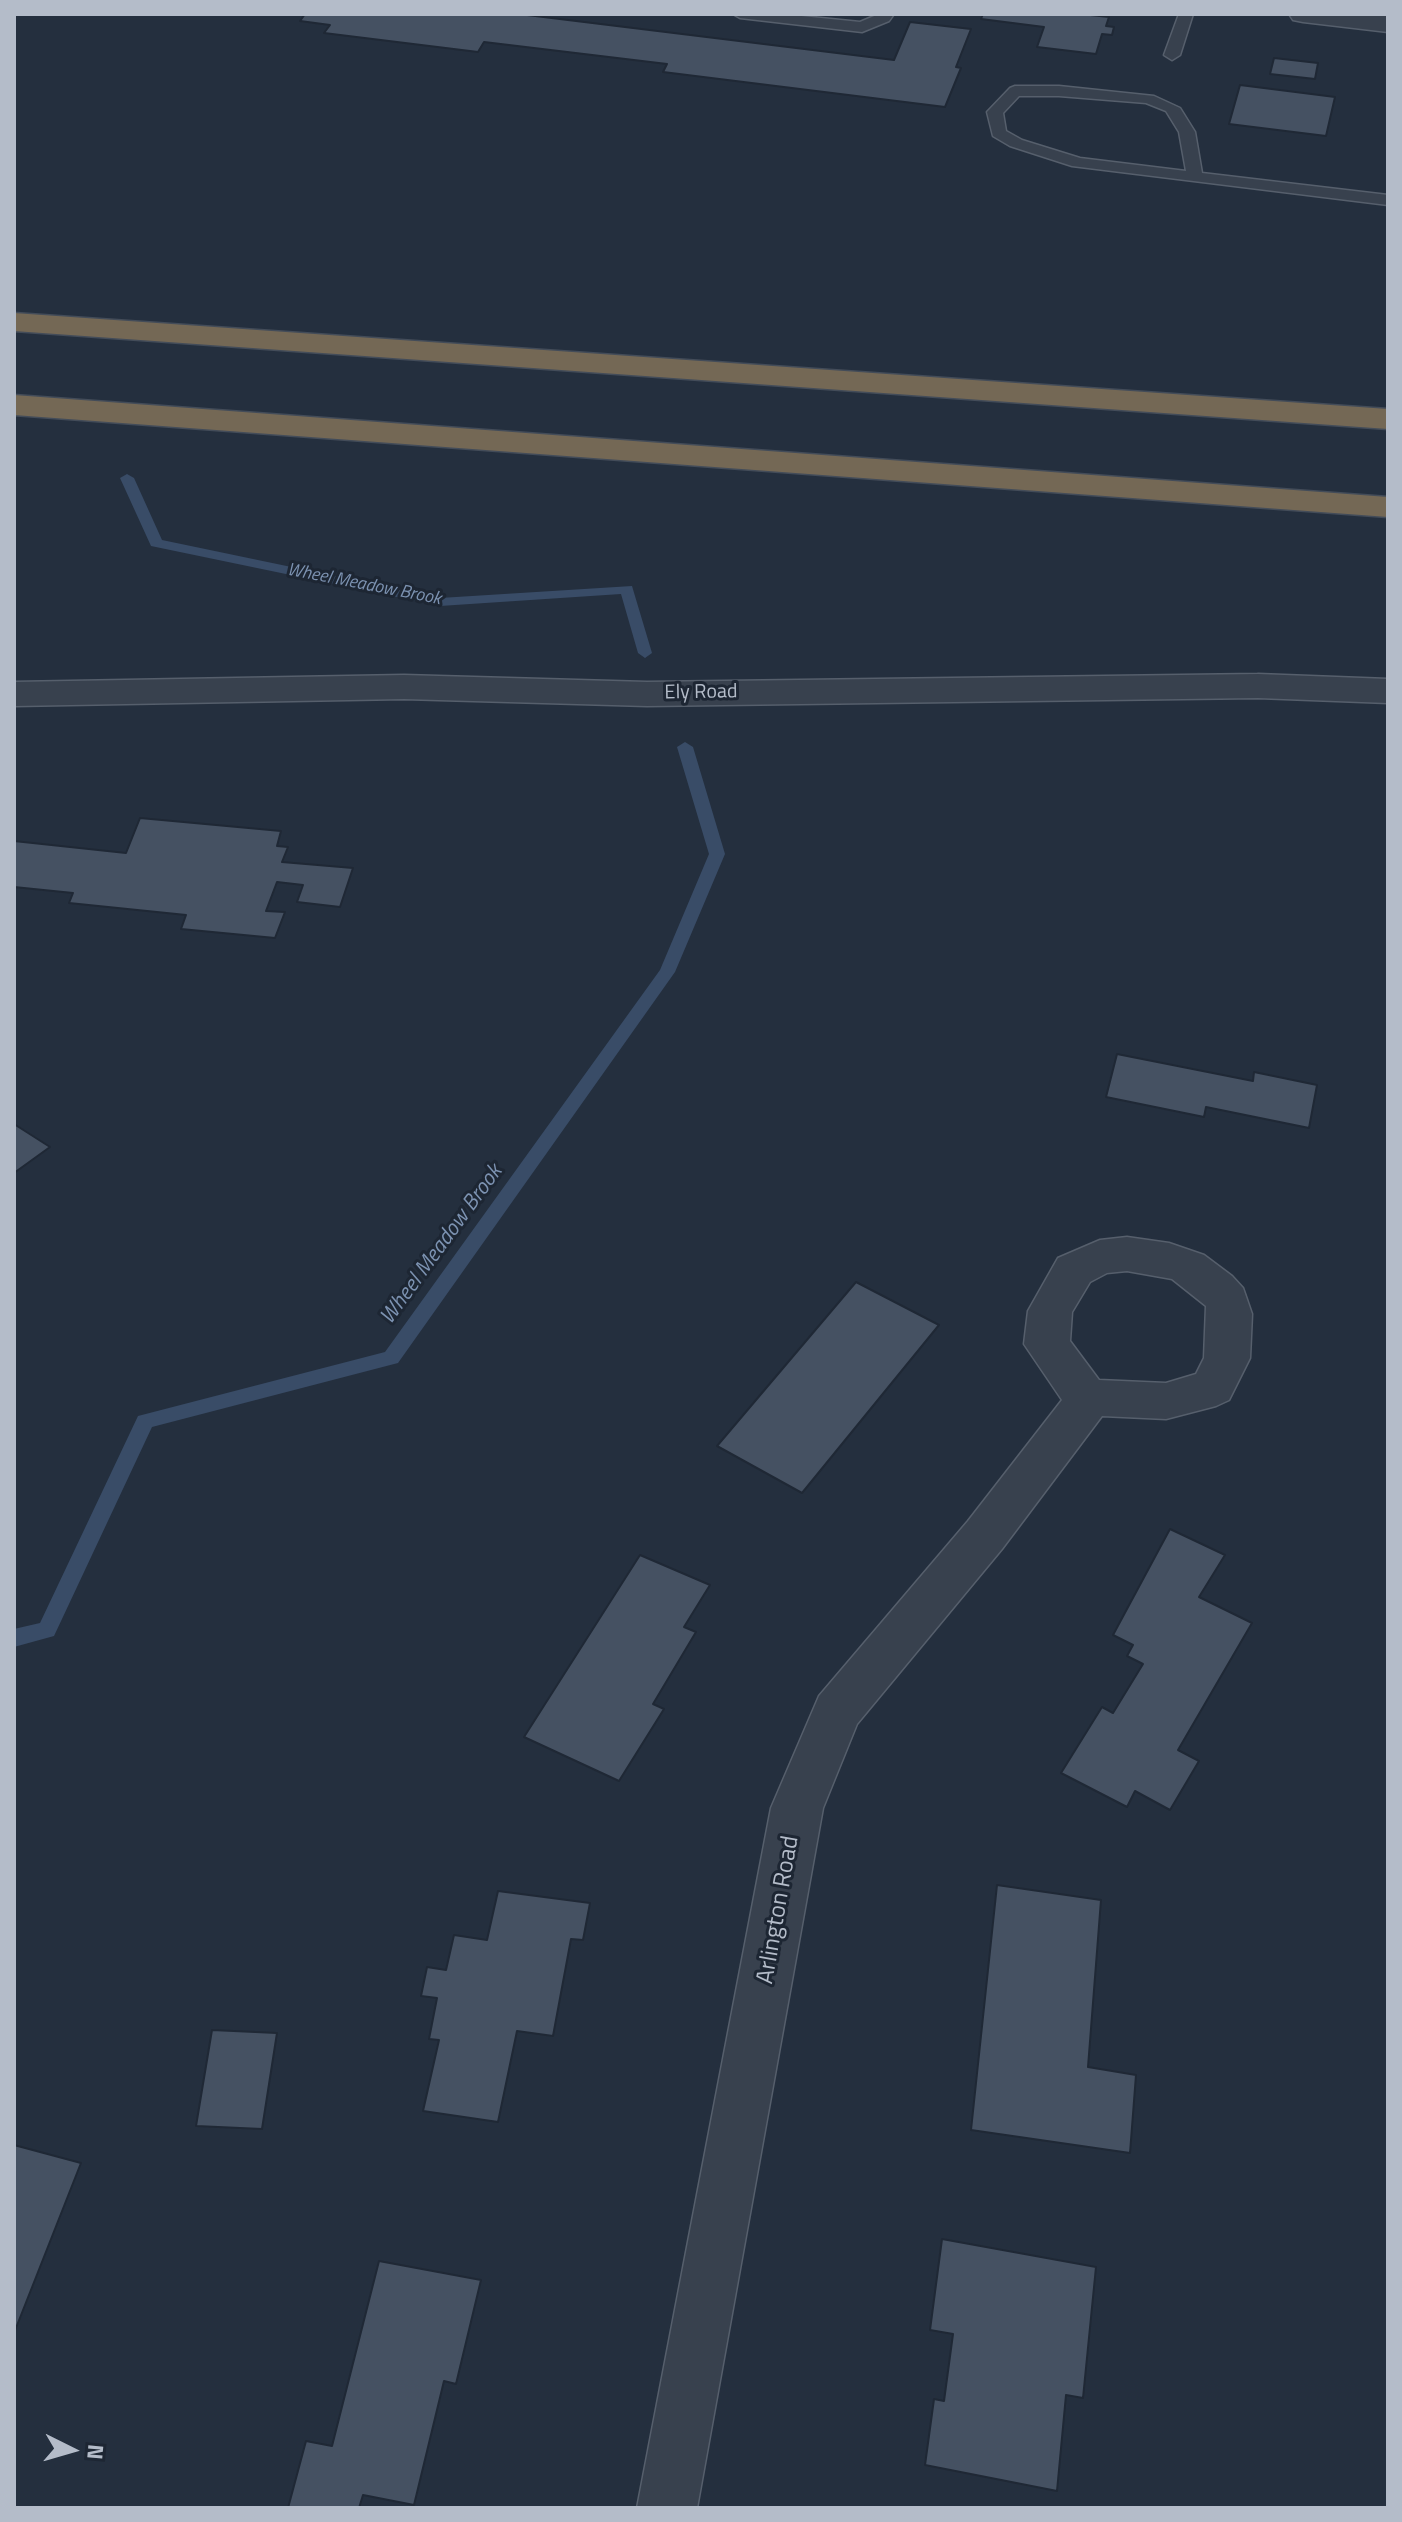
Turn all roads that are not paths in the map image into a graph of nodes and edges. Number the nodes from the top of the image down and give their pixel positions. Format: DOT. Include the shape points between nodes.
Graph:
graph roads {
  1 [pos="740,14"];
  2 [pos="887,14"];
  3 [pos="1186,14"];
  4 [pos="1303,14"];
  5 [pos="1388,24"];
  6 [pos="1172,55"];
  7 [pos="1195,177"];
  8 [pos="1388,200"];
  9 [pos="14,322"];
  10 [pos="14,405"];
  11 [pos="1388,419"];
  12 [pos="1388,507"];
  13 [pos="1388,691"];
  14 [pos="14,694"];
  15 [pos="1088,1400"];
  16 [pos="667,2508"];
  1 -- 2 [label="lane" via="862,27"];
  3 -- 6 [label="lane"];
  4 -- 5 [label="street"];
  7 -- 7 [label="lane" via="1078,163 1016,143 999,133 995,112 1015,91 1148,99 1172,108 1187,132"];
  7 -- 8 [label="lane"];
  9 -- 11 [label="highway"];
  10 -- 12 [label="highway"];
  13 -- 14 [label="street, Ely Road" via="1258,686 647,694 404,687"];
  15 -- 16 [label="street, Arlington Road" via="985,1535 837,1711 797,1808"];
}
